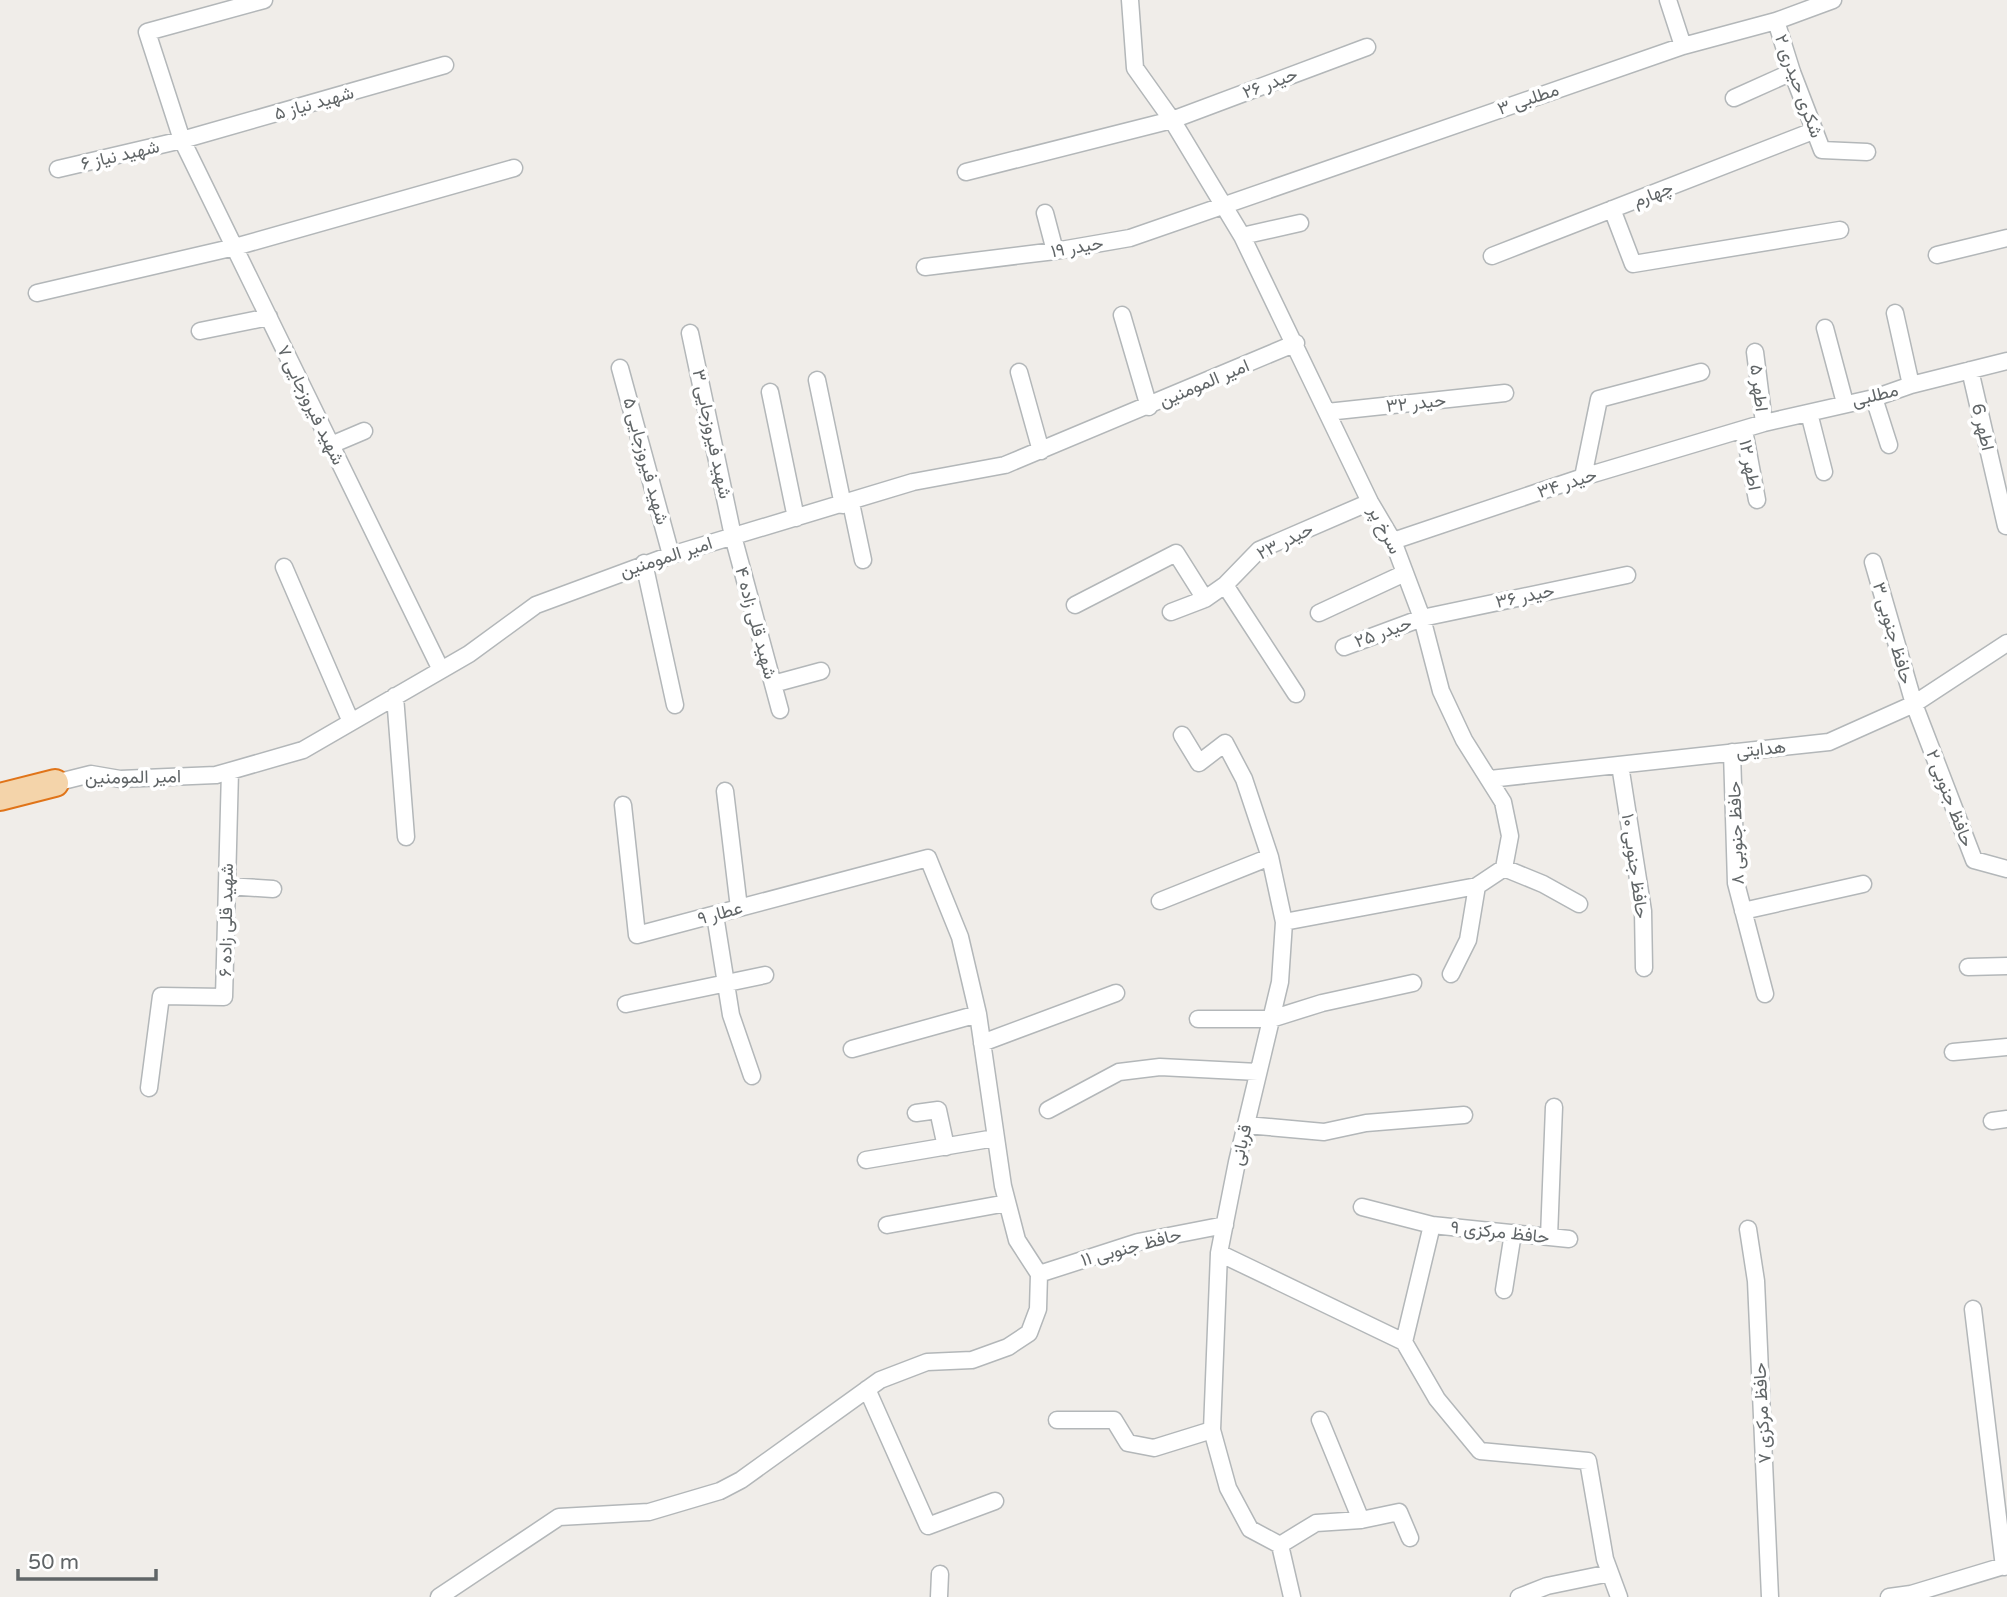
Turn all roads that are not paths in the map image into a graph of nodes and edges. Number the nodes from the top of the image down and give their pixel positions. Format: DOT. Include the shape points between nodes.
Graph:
graph roads {
  1 [pos="264,0"];
  2 [pos="1130,0"];
  3 [pos="1668,0"];
  4 [pos="1833,0"];
  5 [pos="1776,20"];
  6 [pos="1683,46"];
  7 [pos="1367,47"];
  8 [pos="445,65"];
  9 [pos="1792,72"];
  10 [pos="1734,98"];
  11 [pos="1172,120"];
  12 [pos="1813,131"];
  13 [pos="183,140"];
  14 [pos="1867,152"];
  15 [pos="514,168"];
  16 [pos="58,169"];
  17 [pos="966,172"];
  18 [pos="1224,204"];
  19 [pos="1612,209"];
  20 [pos="1045,213"];
  21 [pos="1300,223"];
  22 [pos="1840,230"];
  23 [pos="1242,236"];
  24 [pos="2007,238"];
  25 [pos="234,247"];
  26 [pos="1055,251"];
  27 [pos="1937,255"];
  28 [pos="1492,256"];
  29 [pos="925,267"];
  30 [pos="37,293"];
  31 [pos="1895,313"];
  32 [pos="1122,315"];
  33 [pos="268,317"];
  34 [pos="1825,328"];
  35 [pos="200,331"];
  36 [pos="690,333"];
  37 [pos="1296,344"];
  38 [pos="1755,352"];
  39 [pos="2007,361"];
  40 [pos="620,368"];
  41 [pos="1970,370"];
  42 [pos="1019,372"];
  43 [pos="1701,372"];
  44 [pos="817,380"];
  45 [pos="1911,385"];
  46 [pos="770,392"];
  47 [pos="1505,393"];
  48 [pos="1874,398"];
  49 [pos="1844,402"];
  50 [pos="1149,407"];
  51 [pos="1327,412"];
  52 [pos="1809,413"];
  53 [pos="1764,423"];
  54 [pos="1744,430"];
  55 [pos="364,431"];
  56 [pos="331,445"];
  57 [pos="1889,445"];
  58 [pos="1041,451"];
  59 [pos="1824,472"];
  60 [pos="1583,477"];
  61 [pos="1757,500"];
  62 [pos="1370,502"];
  63 [pos="847,504"];
  64 [pos="796,518"];
  65 [pos="2006,526"];
  66 [pos="733,536"];
  67 [pos="1393,541"];
  68 [pos="671,555"];
  69 [pos="863,560"];
  70 [pos="1873,562"];
  71 [pos="644,563"];
  72 [pos="284,566"];
  73 [pos="1405,573"];
  74 [pos="1628,575"];
  75 [pos="1226,585"];
  76 [pos="1205,599"];
  77 [pos="1075,605"];
  78 [pos="1171,612"];
  79 [pos="1319,613"];
  80 [pos="1422,618"];
  81 [pos="2007,643"];
  82 [pos="1344,647"];
  83 [pos="440,670"];
  84 [pos="821,671"];
  85 [pos="773,684"];
  86 [pos="1296,694"];
  87 [pos="396,696"];
  88 [pos="1914,704"];
  89 [pos="675,705"];
  90 [pos="780,710"];
  91 [pos="351,722"];
  92 [pos="1182,735"];
  93 [pos="1732,752"];
  94 [pos="1620,765"];
  95 [pos="230,771"];
  96 [pos="1490,779"];
  97 [pos="55,783"];
  98 [pos="725,791"];
  99 [pos="0,797"];
  100 [pos="624,805"];
  101 [pos="406,837"];
  102 [pos="1270,857"];
  103 [pos="1504,868"];
  104 [pos="2007,869"];
  105 [pos="1863,884"];
  106 [pos="227,886"];
  107 [pos="1477,886"];
  108 [pos="273,889"];
  109 [pos="1160,901"];
  110 [pos="1579,904"];
  111 [pos="739,908"];
  112 [pos="1742,911"];
  113 [pos="715,915"];
  114 [pos="1284,922"];
  115 [pos="2007,966"];
  116 [pos="1968,967"];
  117 [pos="1644,968"];
  118 [pos="1451,974"];
  119 [pos="765,975"];
  120 [pos="726,982"];
  121 [pos="1413,983"];
  122 [pos="1116,993"];
  123 [pos="1765,994"];
  124 [pos="625,1004"];
  125 [pos="978,1014"];
  126 [pos="1198,1019"];
  127 [pos="1271,1019"];
  128 [pos="982,1043"];
  129 [pos="2007,1047"];
  130 [pos="852,1049"];
  131 [pos="1953,1052"];
  132 [pos="1258,1072"];
  133 [pos="752,1076"];
  134 [pos="149,1088"];
  135 [pos="1554,1107"];
  136 [pos="1048,1110"];
  137 [pos="916,1113"];
  138 [pos="1464,1115"];
  139 [pos="1246,1125"];
  140 [pos="995,1138"];
  141 [pos="946,1147"];
  142 [pos="866,1160"];
  143 [pos="1007,1203"];
  144 [pos="1362,1207"];
  145 [pos="887,1225"];
  146 [pos="1225,1225"];
  147 [pos="1432,1225"];
  148 [pos="1748,1228"];
  149 [pos="1514,1233"];
  150 [pos="1549,1237"];
  151 [pos="1569,1239"];
  152 [pos="1219,1253"];
  153 [pos="1039,1274"];
  154 [pos="1504,1290"];
  155 [pos="1973,1309"];
  156 [pos="1405,1342"];
  157 [pos="867,1389"];
  158 [pos="1057,1420"];
  159 [pos="1320,1420"];
  160 [pos="1212,1430"];
  161 [pos="995,1501"];
  162 [pos="1361,1520"];
  163 [pos="1410,1538"];
  164 [pos="1280,1545"];
  165 [pos="2005,1566"];
  166 [pos="1610,1573"];
  167 [pos="940,1574"];
  168 [pos="1912,1595"];
  169 [pos="439,1597"];
  170 [pos="939,1597"];
  171 [pos="1292,1597"];
  172 [pos="1519,1597"];
  173 [pos="1619,1597"];
  174 [pos="1770,1597"];
  175 [pos="1889,1597"];
  1 -- 13 [label="street, شهید فیروزجایی ۷" via="147,32"];
  2 -- 11 [label="street, سرخ پر" via="1135,68"];
  3 -- 6 [label="street"];
  4 -- 5 [label="street, مطلبی ۳"];
  5 -- 6 [label="street, مطلبی ۳"];
  5 -- 9 [label="street, شکری حیدری ۲"];
  6 -- 18 [label="street, مطلبی ۳"];
  7 -- 11 [label="street, حیدر ۲۶"];
  8 -- 13 [label="street, شهید نیاز ۵"];
  9 -- 10 [label="street"];
  9 -- 12 [label="street, شکری حیدری ۲"];
  11 -- 17 [label="street, حیدر ۲۶"];
  11 -- 18 [label="street, سرخ پر"];
  12 -- 14 [label="street, شکری حیدری ۲" via="1822,150"];
  12 -- 19 [label="street, چهارم"];
  13 -- 16 [label="street, شهید نیاز ۶"];
  13 -- 25 [label="street, شهید فیروزجایی ۷"];
  15 -- 25 [label="street"];
  18 -- 23 [label="street, سرخ پر"];
  18 -- 26 [label="street, حیدر ۱۹" via="1130,237"];
  19 -- 22 [label="street" via="1633,264"];
  19 -- 28 [label="street, چهارم"];
  20 -- 26 [label="street"];
  21 -- 23 [label="street"];
  23 -- 37 [label="street, سرخ پر"];
  24 -- 27 [label="street"];
  25 -- 30 [label="street"];
  25 -- 33 [label="street, شهید فیروزجایی ۷"];
  26 -- 29 [label="street, حیدر ۱۹"];
  31 -- 45 [label="street"];
  32 -- 50 [label="street"];
  33 -- 35 [label="street"];
  33 -- 56 [label="street, شهید فیروزجایی ۷"];
  34 -- 49 [label="street"];
  36 -- 66 [label="street, شهید فیروزجایی ۳"];
  37 -- 50 [label="street, امیر المومنین"];
  37 -- 51 [label="street, سرخ پر"];
  38 -- 53 [label="street, اطهر ۵"];
  39 -- 41 [label="street, مطلبی"];
  40 -- 68 [label="street, شهید فیروزجایی ۵"];
  41 -- 45 [label="street, مطلبی"];
  41 -- 65 [label="street, اطهر 6"];
  42 -- 58 [label="street"];
  43 -- 60 [label="street" via="1599,399"];
  44 -- 63 [label="street"];
  45 -- 48 [label="street, مطلبی"];
  46 -- 64 [label="street"];
  47 -- 51 [label="street, حیدر ۳۲"];
  48 -- 49 [label="street, مطلبی"];
  48 -- 57 [label="street"];
  49 -- 52 [label="street, مطلبی"];
  50 -- 58 [label="street, امیر المومنین"];
  51 -- 62 [label="street, سرخ پر"];
  52 -- 53 [label="street, مطلبی"];
  52 -- 59 [label="street"];
  53 -- 54 [label="street, مطلبی"];
  54 -- 60 [label="street, حیدر ۳۴"];
  54 -- 61 [label="street, اطهر ۱۲"];
  55 -- 56 [label="street"];
  56 -- 83 [label="street, شهید فیروزجایی ۷"];
  58 -- 63 [label="street, امیر المومنین" via="1005,465 913,482"];
  60 -- 67 [label="street, حیدر ۳۴"];
  62 -- 67 [label="street, سرخ پر"];
  62 -- 75 [label="street, حیدر ۲۳" via="1259,550"];
  63 -- 64 [label="street, امیر المومنین"];
  63 -- 69 [label="street"];
  64 -- 66 [label="street, امیر المومنین"];
  66 -- 68 [label="street, امیر المومنین"];
  66 -- 85 [label="street, شهید قلی زاده ۴"];
  67 -- 73 [label="street, سرخ پر"];
  68 -- 71 [label="street, امیر المومنین"];
  70 -- 88 [label="street, حافظ جنوبی ۳"];
  71 -- 83 [label="street, امیر المومنین" via="536,605"];
  71 -- 89 [label="street"];
  72 -- 91 [label="street"];
  73 -- 79 [label="street"];
  73 -- 80 [label="street, سرخ پر"];
  74 -- 80 [label="street, حیدر ۳۶"];
  75 -- 76 [label="street, حیدر ۲۳"];
  75 -- 86 [label="street"];
  76 -- 77 [label="street" via="1176,553"];
  76 -- 78 [label="street, حیدر ۲۳"];
  80 -- 82 [label="street, حیدر ۲۵"];
  80 -- 96 [label="street, سرخ پر" via="1441,691 1464,740"];
  81 -- 88 [label="street, هدایتی"];
  83 -- 87 [label="street, امیر المومنین"];
  84 -- 85 [label="street"];
  85 -- 90 [label="street, شهید قلی زاده ۴"];
  87 -- 91 [label="street, امیر المومنین"];
  87 -- 101 [label="street"];
  88 -- 93 [label="street, هدایتی" via="1829,742"];
  88 -- 104 [label="street, حافظ جنوبی ۲" via="1974,860"];
  91 -- 95 [label="street, امیر المومنین" via="303,750"];
  92 -- 102 [label="street, قربانی" via="1199,763 1225,743 1244,779"];
  93 -- 94 [label="street, هدایتی"];
  93 -- 112 [label="street, حافظ جنوبی ۸" via="1736,883"];
  94 -- 96 [label="street, هدایتی"];
  94 -- 117 [label="street, حافظ جنوبی ۱۰" via="1643,911"];
  95 -- 97 [label="street, امیر المومنین" via="120,779 91,774"];
  95 -- 106 [label="street, شهید قلی زاده ۶"];
  96 -- 103 [label="street, سرخ پر" via="1503,802 1510,836"];
  97 -- 99 [label="highway"];
  98 -- 111 [label="street"];
  100 -- 113 [label="street, عطار ۹" via="637,934"];
  102 -- 109 [label="street"];
  102 -- 114 [label="street, قربانی"];
  103 -- 107 [label="street"];
  103 -- 110 [label="street"];
  105 -- 112 [label="street"];
  106 -- 108 [label="street"];
  106 -- 134 [label="street, شهید قلی زاده ۶" via="224,998 161,996"];
  107 -- 114 [label="street"];
  107 -- 118 [label="street" via="1468,940"];
  111 -- 113 [label="street, عطار ۹"];
  111 -- 125 [label="street, عطار ۹" via="928,858 960,937"];
  112 -- 123 [label="street, حافظ جنوبی ۸"];
  113 -- 120 [label="street"];
  114 -- 127 [label="street, قربانی" via="1280,982"];
  115 -- 116 [label="street"];
  119 -- 120 [label="street"];
  120 -- 124 [label="street"];
  120 -- 133 [label="street" via="731,1015"];
  121 -- 127 [label="street"];
  122 -- 128 [label="street"];
  125 -- 128 [label="street"];
  125 -- 130 [label="street"];
  126 -- 127 [label="street"];
  127 -- 132 [label="street, قربانی"];
  128 -- 140 [label="street"];
  129 -- 131 [label="street"];
  132 -- 136 [label="street" via="1160,1067 1119,1072"];
  132 -- 139 [label="street, قربانی"];
  135 -- 150 [label="street"];
  137 -- 141 [label="street" via="938,1110"];
  138 -- 139 [label="street" via="1367,1123 1324,1132"];
  139 -- 146 [label="street, قربانی"];
  140 -- 141 [label="street"];
  140 -- 143 [label="street"];
  141 -- 142 [label="street"];
  143 -- 145 [label="street"];
  143 -- 153 [label="street" via="1017,1240"];
  144 -- 147 [label="street, حافظ مرکزی ۹"];
  146 -- 152 [label="street, قربانی"];
  146 -- 153 [label="street, حافظ جنوبی ۱۱" via="1138,1242"];
  147 -- 149 [label="street, حافظ مرکزی ۹"];
  147 -- 156 [label="street, حافظ مرکزی ۹"];
  148 -- 174 [label="street, حافظ مرکزی ۷" via="1756,1281"];
  149 -- 150 [label="street, حافظ مرکزی ۹"];
  149 -- 154 [label="street"];
  150 -- 151 [label="street, حافظ مرکزی ۹"];
  152 -- 156 [label="street"];
  152 -- 160 [label="street, قربانی"];
  153 -- 157 [label="street" via="1038,1309 1029,1333 972,1360 927,1362"];
  155 -- 165 [label="street"];
  156 -- 166 [label="street" via="1437,1399 1480,1451 1588,1461"];
  157 -- 161 [label="street" via="928,1526"];
  157 -- 169 [label="street" via="720,1491 649,1513 559,1517"];
  158 -- 160 [label="street" via="1114,1420 1128,1443 1154,1448"];
  159 -- 162 [label="street"];
  160 -- 164 [label="street, قربانی" via="1228,1488 1250,1529"];
  162 -- 163 [label="street" via="1399,1512"];
  162 -- 164 [label="street" via="1316,1523"];
  164 -- 171 [label="street"];
  165 -- 168 [label="street"];
  166 -- 172 [label="street"];
  166 -- 173 [label="street"];
  167 -- 170 [label="street"];
  168 -- 175 [label="street"];
}
